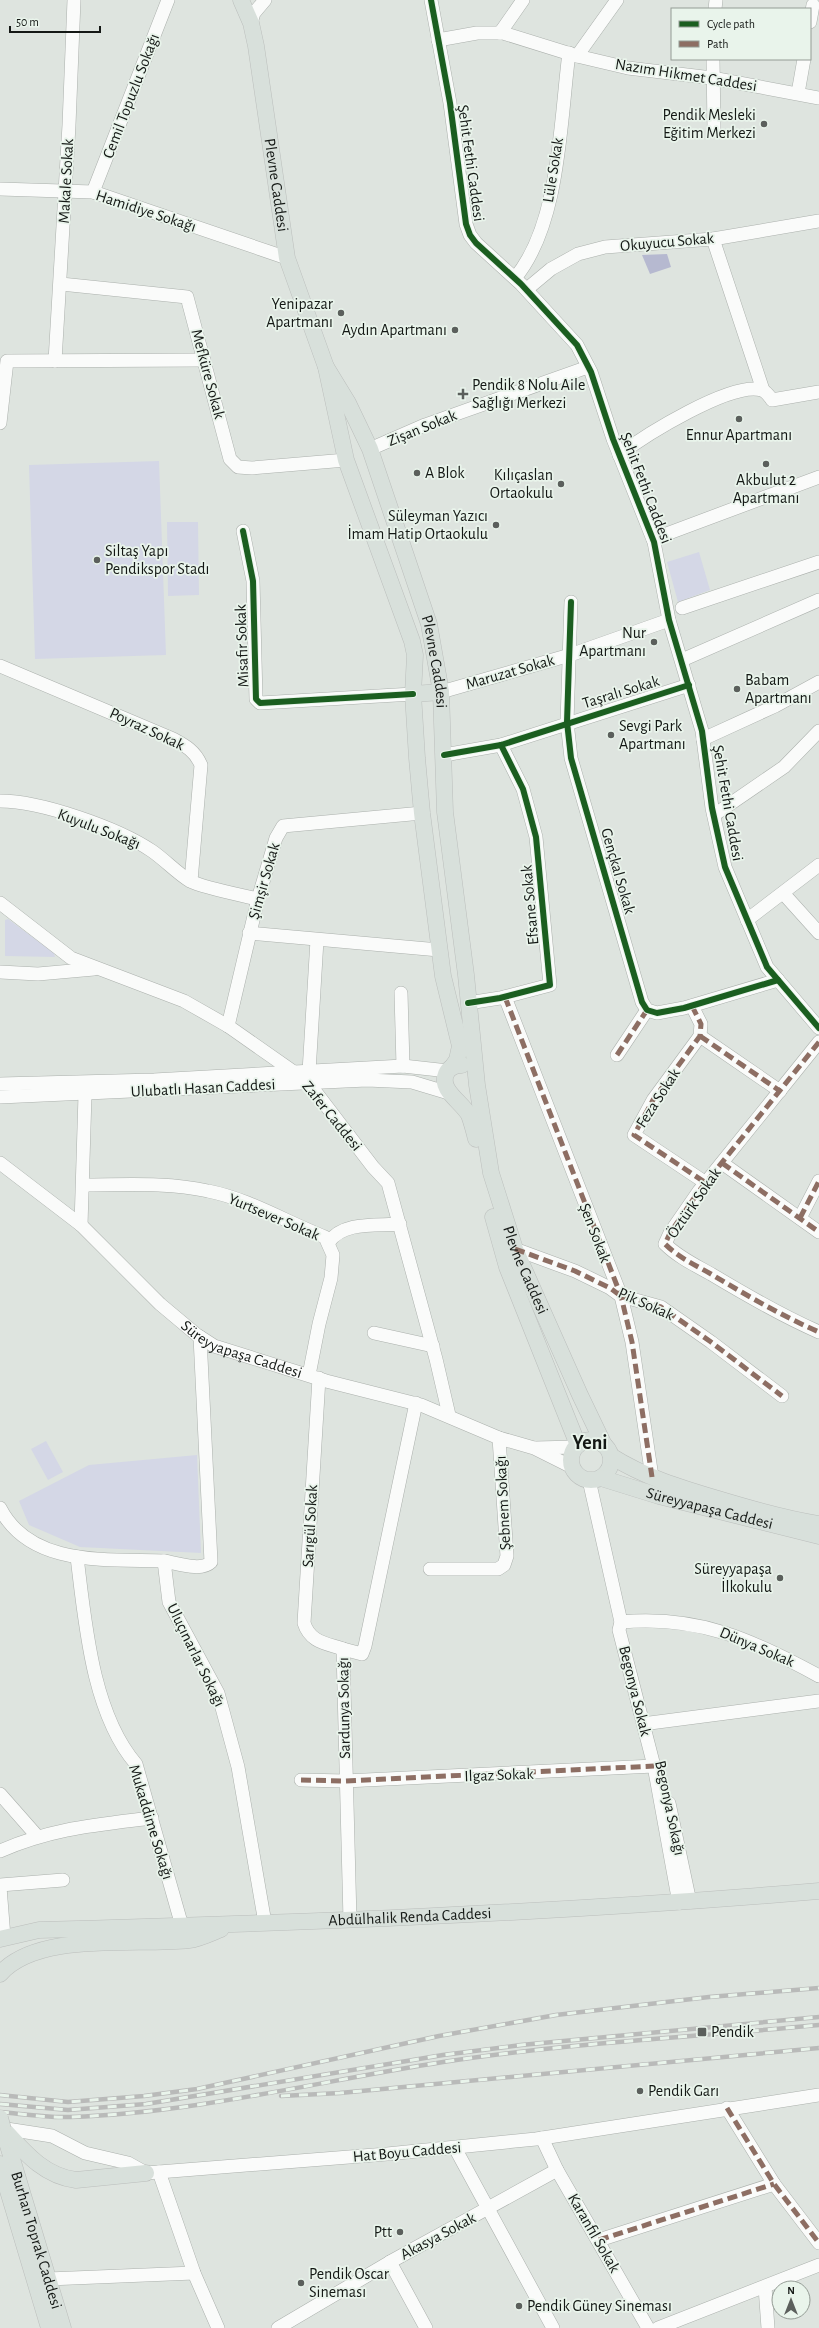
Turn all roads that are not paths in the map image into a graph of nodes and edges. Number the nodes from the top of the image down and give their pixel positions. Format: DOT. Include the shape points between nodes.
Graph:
graph roads {
  1 [pos="74,0"];
  2 [pos="168,0"];
  3 [pos="241,0"];
  4 [pos="265,0"];
  5 [pos="431,0"];
  6 [pos="523,0"];
  7 [pos="617,0"];
  8 [pos="813,5"];
  9 [pos="811,16"];
  10 [pos="251,23"];
  11 [pos="500,33"];
  12 [pos="438,40"];
  13 [pos="573,55"];
  14 [pos="713,60"];
  15 [pos="804,60"];
  16 [pos="712,78"];
  17 [pos="798,93"];
  18 [pos="819,98"];
  19 [pos="714,129"];
  20 [pos="0,189"];
  21 [pos="66,190"];
  22 [pos="93,192"];
  23 [pos="819,221"];
  24 [pos="713,239"];
  25 [pos="287,258"];
  26 [pos="515,278"];
  27 [pos="61,284"];
  28 [pos="527,289"];
  29 [pos="204,360"];
  30 [pos="55,361"];
  31 [pos="588,367"];
  32 [pos="326,368"];
  33 [pos="763,390"];
  34 [pos="819,392"];
  35 [pos="0,423"];
  36 [pos="370,450"];
  37 [pos="619,455"];
  38 [pos="346,460"];
  39 [pos="819,477"];
  40 [pos="243,531"];
  41 [pos="653,538"];
  42 [pos="819,562"];
  43 [pos="819,600"];
  44 [pos="572,602"];
  45 [pos="682,608"];
  46 [pos="669,620"];
  47 [pos="570,655"];
  48 [pos="682,660"];
  49 [pos="0,666"];
  50 [pos="819,682"];
  51 [pos="689,685"];
  52 [pos="441,692"];
  53 [pos="413,694"];
  54 [pos="567,722"];
  55 [pos="819,731"];
  56 [pos="703,739"];
  57 [pos="501,745"];
  58 [pos="416,749"];
  59 [pos="444,755"];
  60 [pos="0,801"];
  61 [pos="422,813"];
  62 [pos="714,815"];
  63 [pos="819,865"];
  64 [pos="191,881"];
  65 [pos="783,893"];
  66 [pos="258,899"];
  67 [pos="0,903"];
  68 [pos="747,920"];
  69 [pos="249,933"];
  70 [pos="819,933"];
  71 [pos="317,940"];
  72 [pos="439,950"];
  73 [pos="96,968"];
  74 [pos="0,972"];
  75 [pos="466,975"];
  76 [pos="443,976"];
  77 [pos="778,980"];
  78 [pos="401,992"];
  79 [pos="505,997"];
  80 [pos="468,1003"];
  81 [pos="692,1006"];
  82 [pos="647,1010"];
  83 [pos="228,1026"];
  84 [pos="819,1028"];
  85 [pos="700,1036"];
  86 [pos="819,1042"];
  87 [pos="617,1055"];
  88 [pos="403,1066"];
  89 [pos="450,1069"];
  90 [pos="292,1072"];
  91 [pos="308,1077"];
  92 [pos="476,1079"];
  93 [pos="0,1084"];
  94 [pos="780,1091"];
  95 [pos="85,1095"];
  96 [pos="453,1096"];
  97 [pos="0,1097"];
  98 [pos="0,1163"];
  99 [pos="722,1163"];
  100 [pos="706,1183"];
  101 [pos="818,1183"];
  102 [pos="83,1185"];
  103 [pos="800,1218"];
  104 [pos="400,1224"];
  105 [pos="81,1225"];
  106 [pos="819,1232"];
  107 [pos="329,1242"];
  108 [pos="515,1249"];
  109 [pos="621,1296"];
  110 [pos="819,1332"];
  111 [pos="374,1333"];
  112 [pos="200,1337"];
  113 [pos="433,1346"];
  114 [pos="314,1377"];
  115 [pos="782,1396"];
  116 [pos="416,1403"];
  117 [pos="449,1415"];
  118 [pos="499,1438"];
  119 [pos="577,1446"];
  120 [pos="534,1448"];
  121 [pos="608,1450"];
  122 [pos="572,1467"];
  123 [pos="652,1477"];
  124 [pos="595,1479"];
  125 [pos="0,1508"];
  126 [pos="819,1524"];
  127 [pos="819,1536"];
  128 [pos="78,1557"];
  129 [pos="164,1561"];
  130 [pos="430,1569"];
  131 [pos="621,1622"];
  132 [pos="343,1649"];
  133 [pos="819,1676"];
  134 [pos="819,1701"];
  135 [pos="650,1724"];
  136 [pos="654,1766"];
  137 [pos="301,1780"];
  138 [pos="345,1781"];
  139 [pos="0,1794"];
  140 [pos="152,1818"];
  141 [pos="37,1836"];
  142 [pos="0,1850"];
  143 [pos="63,1880"];
  144 [pos="0,1886"];
  145 [pos="819,1891"];
  146 [pos="684,1903"];
  147 [pos="350,1920"];
  148 [pos="265,1923"];
  149 [pos="233,1924"];
  150 [pos="182,1926"];
  151 [pos="2,1938"];
  152 [pos="0,1974"];
  153 [pos="819,2095"];
  154 [pos="727,2108"];
  155 [pos="1,2125"];
  156 [pos="542,2138"];
  157 [pos="455,2148"];
  158 [pos="6,2160"];
  159 [pos="557,2170"];
  160 [pos="152,2172"];
  161 [pos="774,2184"];
  162 [pos="0,2194"];
  163 [pos="487,2209"];
  164 [pos="599,2240"];
  165 [pos="819,2243"];
  166 [pos="390,2262"];
  167 [pos="819,2265"];
  168 [pos="194,2273"];
  169 [pos="41,2278"];
  170 [pos="765,2287"];
  171 [pos="285,2326"];
  172 [pos="49,2328"];
  173 [pos="63,2328"];
  174 [pos="218,2328"];
  175 [pos="426,2328"];
  176 [pos="553,2328"];
  177 [pos="648,2328"];
  178 [pos="658,2328"];
  179 [pos="768,2328"];
  1 -- 21 [label="street, Makale Sokak"];
  2 -- 22 [label="street, Cemil Topuzlu Sokağı"];
  3 -- 10 [label="main road, Plevne Caddesi"];
  4 -- 10 [label="street" via="254,13"];
  5 -- 12 [label="street, Şehit Fethi Caddesi"];
  6 -- 11 [label="street"];
  7 -- 13 [label="street"];
  8 -- 9 [label="street"];
  10 -- 25 [label="main road, Plevne Caddesi"];
  11 -- 12 [label="street, Nazım Hikmet Caddesi" via="477,33"];
  11 -- 13 [label="street, Nazım Hikmet Caddesi"];
  12 -- 26 [label="street, Şehit Fethi Caddesi" via="450,103 468,230 476,243"];
  13 -- 16 [label="street, Nazım Hikmet Caddesi" via="628,68"];
  13 -- 26 [label="street, Lüle Sokak" via="554,183 537,244 528,263"];
  14 -- 16 [label="street"];
  15 -- 17 [label="street"];
  16 -- 17 [label="street, Nazım Hikmet Caddesi"];
  16 -- 19 [label="street"];
  17 -- 18 [label="street, Nazım Hikmet Caddesi"];
  20 -- 21 [label="street, Hamidiye Sokağı"];
  21 -- 22 [label="street, Hamidiye Sokağı"];
  21 -- 27 [label="street, Makale Sokak"];
  22 -- 25 [label="street, Hamidiye Sokağı"];
  23 -- 24 [label="street, Okuyucu Sokak"];
  24 -- 28 [label="street, Okuyucu Sokak" via="605,247 578,254 551,269"];
  24 -- 33 [label="street"];
  25 -- 32 [label="main road, Plevne Caddesi"];
  26 -- 28 [label="street, Şehit Fethi Caddesi"];
  27 -- 29 [label="street, Mefküre Sokak" via="187,297"];
  27 -- 30 [label="street, Makale Sokak"];
  28 -- 31 [label="street, Şehit Fethi Caddesi" via="577,345"];
  29 -- 30 [label="street"];
  29 -- 38 [label="street, Mefküre Sokak" via="230,459 238,467"];
  30 -- 35 [label="street" via="7,361"];
  31 -- 36 [label="street, Zişan Sokak" via="425,425"];
  31 -- 37 [label="street, Şehit Fethi Caddesi"];
  32 -- 36 [label="main road, Plevne Caddesi" via="348,403"];
  32 -- 38 [label="main road, Plevne Caddesi"];
  33 -- 34 [label="street" via="772,400"];
  33 -- 37 [label="street" via="726,394 707,401"];
  36 -- 38 [label="main road"];
  36 -- 52 [label="main road, Plevne Caddesi" via="429,624"];
  37 -- 41 [label="street, Şehit Fethi Caddesi"];
  38 -- 53 [label="main road, Plevne Caddesi" via="412,641 415,655"];
  39 -- 41 [label="street"];
  40 -- 53 [label="street, Misafir Sokak" via="253,580 256,699 260,703"];
  41 -- 46 [label="street, Şehit Fethi Caddesi"];
  42 -- 45 [label="street"];
  43 -- 48 [label="street"];
  44 -- 47 [label="street, Gençkal Sokak"];
  46 -- 47 [label="street, Maruzat Sokak"];
  46 -- 48 [label="street, Şehit Fethi Caddesi"];
  47 -- 52 [label="street, Maruzat Sokak"];
  47 -- 54 [label="street, Gençkal Sokak"];
  48 -- 51 [label="street, Şehit Fethi Caddesi"];
  49 -- 64 [label="street, Poyraz Sokak" via="173,739 197,755 201,765"];
  50 -- 56 [label="street" via="775,706"];
  51 -- 54 [label="street, Taşralı Sokak"];
  51 -- 56 [label="street, Şehit Fethi Caddesi"];
  52 -- 53 [label="main road"];
  52 -- 59 [label="main road, Plevne Caddesi"];
  53 -- 58 [label="main road, Plevne Caddesi"];
  54 -- 57 [label="street, Taşralı Sokak"];
  54 -- 82 [label="street, Gençkal Sokak" via="571,758 642,1002"];
  55 -- 62 [label="street" via="784,767"];
  56 -- 62 [label="street, Şehit Fethi Caddesi"];
  57 -- 59 [label="street, Taşralı Sokak"];
  57 -- 79 [label="street, Efsane Sokak" via="523,789 536,837 550,985"];
  58 -- 59 [label="main road" via="425,755"];
  58 -- 61 [label="main road, Plevne Caddesi"];
  59 -- 75 [label="main road, Plevne Caddesi" via="446,812"];
  60 -- 64 [label="street, Kuyulu Sokağı" via="65,814 125,836 151,850"];
  61 -- 66 [label="street, Şimşir Sokak" via="282,826"];
  61 -- 72 [label="main road, Plevne Caddesi"];
  62 -- 68 [label="street, Şehit Fethi Caddesi" via="725,867"];
  63 -- 65 [label="street"];
  64 -- 66 [label="street, Kuyulu Sokağı"];
  65 -- 68 [label="street"];
  65 -- 70 [label="street"];
  66 -- 69 [label="street, Şimşir Sokak"];
  67 -- 73 [label="street, Zafer Caddesi" via="71,958"];
  68 -- 77 [label="street, Şehit Fethi Caddesi" via="767,967"];
  69 -- 71 [label="street"];
  69 -- 83 [label="street, Şimşir Sokak"];
  71 -- 72 [label="street"];
  71 -- 91 [label="street"];
  72 -- 76 [label="main road, Plevne Caddesi"];
  73 -- 74 [label="street" via="38,974"];
  73 -- 83 [label="street, Zafer Caddesi" via="153,987"];
  75 -- 76 [label="main road" via="459,988 454,989"];
  75 -- 80 [label="main road, Plevne Caddesi"];
  76 -- 89 [label="main road, Plevne Caddesi" via="460,1046 457,1060"];
  77 -- 81 [label="street"];
  77 -- 84 [label="street, Şehit Fethi Caddesi"];
  78 -- 88 [label="street"];
  79 -- 80 [label="street, Efsane Sokak"];
  79 -- 109 [label="street, Şen Sokak"];
  80 -- 92 [label="main road, Plevne Caddesi"];
  81 -- 82 [label="street" via="657,1013"];
  81 -- 85 [label="street" via="701,1024"];
  82 -- 87 [label="street"];
  83 -- 90 [label="street, Zafer Caddesi"];
  85 -- 94 [label="street"];
  85 -- 100 [label="street, Feza Sokak" via="653,1100 634,1135"];
  86 -- 94 [label="street, Öztürk Sokak"];
  88 -- 89 [label="street, Ulubatlı Hasan Caddesi"];
  88 -- 91 [label="street, Ulubatlı Hasan Caddesi"];
  89 -- 92 [label="main road" via="468,1066"];
  89 -- 96 [label="main road" via="444,1081"];
  90 -- 91 [label="street, Zafer Caddesi"];
  90 -- 93 [label="street, Ulubatlı Hasan Caddesi" via="154,1080"];
  91 -- 95 [label="street, Ulubatlı Hasan Caddesi"];
  91 -- 96 [label="street, Ulubatlı Hasan Caddesi" via="412,1082"];
  91 -- 104 [label="street, Zafer Caddesi" via="373,1167 388,1183"];
  92 -- 96 [label="main road" via="475,1090 467,1096"];
  92 -- 108 [label="main road, Plevne Caddesi" via="491,1173"];
  94 -- 99 [label="street, Öztürk Sokak"];
  95 -- 97 [label="street, Ulubatlı Hasan Caddesi"];
  95 -- 102 [label="street"];
  96 -- 119 [label="main road, Plevne Caddesi" via="469,1115 507,1267"];
  98 -- 105 [label="street, Süreyyapaşa Caddesi"];
  99 -- 100 [label="street, Öztürk Sokak"];
  99 -- 103 [label="street"];
  100 -- 110 [label="street, Öztürk Sokak" via="665,1244 673,1252 723,1282"];
  101 -- 103 [label="street"];
  102 -- 105 [label="street"];
  102 -- 107 [label="street, Yurtsever Sokak" via="167,1185 209,1191 293,1223 325,1237"];
  103 -- 106 [label="street"];
  104 -- 107 [label="street" via="345,1229"];
  104 -- 113 [label="street, Zafer Caddesi"];
  105 -- 112 [label="street, Süreyyapaşa Caddesi" via="160,1304"];
  107 -- 114 [label="street, Yurtsever Sokak" via="333,1254 331,1278 319,1324"];
  108 -- 109 [label="street, Pik Sokak" via="575,1272 610,1288"];
  108 -- 121 [label="main road, Plevne Caddesi" via="580,1395"];
  109 -- 115 [label="street, Pik Sokak" via="661,1307"];
  109 -- 123 [label="street, Şen Sokak" via="632,1342"];
  111 -- 113 [label="street"];
  112 -- 114 [label="street, Süreyyapaşa Caddesi" via="214,1346"];
  112 -- 129 [label="street" via="211,1562 200,1567"];
  113 -- 117 [label="street, Zafer Caddesi"];
  114 -- 116 [label="street, Süreyyapaşa Caddesi"];
  114 -- 132 [label="street, Sarıgül Sokak" via="304,1623 314,1640"];
  116 -- 117 [label="street, Süreyyapaşa Caddesi"];
  116 -- 132 [label="street, Sardunya Sokağı" via="365,1646 362,1654"];
  117 -- 118 [label="street, Süreyyapaşa Caddesi"];
  118 -- 120 [label="street, Süreyyapaşa Caddesi"];
  118 -- 130 [label="street, Şebnem Sokağı" via="506,1556 504,1565 498,1569"];
  119 -- 120 [label="street"];
  119 -- 121 [label="main road" via="593,1440"];
  119 -- 122 [label="main road" via="572,1458"];
  120 -- 122 [label="street"];
  121 -- 123 [label="main road, Süreyyapaşa Caddesi" via="630,1468"];
  121 -- 124 [label="main road" via="609,1469"];
  122 -- 124 [label="main road" via="576,1475"];
  123 -- 126 [label="main road, Süreyyapaşa Caddesi" via="750,1509"];
  124 -- 127 [label="main road, Süreyyapaşa Caddesi"];
  124 -- 131 [label="street, Begonya Sokak"];
  125 -- 128 [label="street" via="10,1524 26,1538 56,1552"];
  128 -- 129 [label="street"];
  128 -- 140 [label="street, Mukaddime Sokağı" via="84,1609 99,1685 112,1723 128,1756 136,1764"];
  129 -- 148 [label="street, Uluçınarlar Sokağı" via="169,1602 218,1693 223,1708 238,1767"];
  131 -- 133 [label="street, Dünya Sokak" via="664,1621 714,1628 758,1644"];
  131 -- 135 [label="street, Begonya Sokağı"];
  131 -- 136 [label="street, Begonya Sokak" via="619,1630"];
  132 -- 138 [label="street, Sardunya Sokağı"];
  134 -- 135 [label="street"];
  135 -- 146 [label="street, Begonya Sokağı"];
  136 -- 138 [label="street, Ilgaz Sokak"];
  136 -- 146 [label="street, Begonya Sokak"];
  137 -- 138 [label="street, Ilgaz Sokak"];
  138 -- 147 [label="street, Sardunya Sokağı"];
  139 -- 141 [label="street"];
  140 -- 141 [label="street"];
  140 -- 150 [label="street, Mukaddime Sokağı"];
  141 -- 142 [label="street"];
  143 -- 144 [label="street"];
  144 -- 151 [label="street"];
  145 -- 146 [label="main road, Abdülhalik Renda Caddesi"];
  146 -- 147 [label="main road, Abdülhalik Renda Caddesi"];
  147 -- 148 [label="main road, Abdülhalik Renda Caddesi"];
  148 -- 149 [label="main road, Abdülhalik Renda Caddesi"];
  149 -- 150 [label="main road, Abdülhalik Renda Caddesi"];
  149 -- 152 [label="main road" via="191,1940 56,1946 20,1957"];
  150 -- 151 [label="main road, Abdülhalik Renda Caddesi" via="39,1930"];
  153 -- 154 [label="street, Hat Boyu Caddesi"];
  154 -- 156 [label="street, Hat Boyu Caddesi"];
  154 -- 161 [label="street"];
  155 -- 158 [label="main road, Burhan Toprak Caddesi"];
  155 -- 160 [label="street" via="52,2136 85,2153 128,2163"];
  155 -- 160 [label="main road" via="28,2156 43,2168 66,2179"];
  156 -- 157 [label="street, Hat Boyu Caddesi"];
  156 -- 159 [label="street, Karanfil Sokak"];
  157 -- 160 [label="street, Hat Boyu Caddesi"];
  157 -- 163 [label="street"];
  158 -- 169 [label="main road, Burhan Toprak Caddesi"];
  159 -- 163 [label="street, Akasya Sokak"];
  159 -- 164 [label="street, Karanfil Sokak"];
  160 -- 168 [label="street"];
  161 -- 164 [label="street"];
  161 -- 165 [label="street"];
  162 -- 169 [label="main road"];
  163 -- 166 [label="street, Akasya Sokak"];
  163 -- 176 [label="street"];
  164 -- 177 [label="street, Karanfil Sokak"];
  166 -- 171 [label="street, Akasya Sokak"];
  166 -- 175 [label="street"];
  167 -- 170 [label="street"];
  168 -- 169 [label="street"];
  168 -- 174 [label="street"];
  169 -- 172 [label="main road, Burhan Toprak Caddesi"];
  169 -- 173 [label="main road, Burhan Toprak Caddesi"];
  170 -- 178 [label="street"];
  170 -- 179 [label="street"];
}
